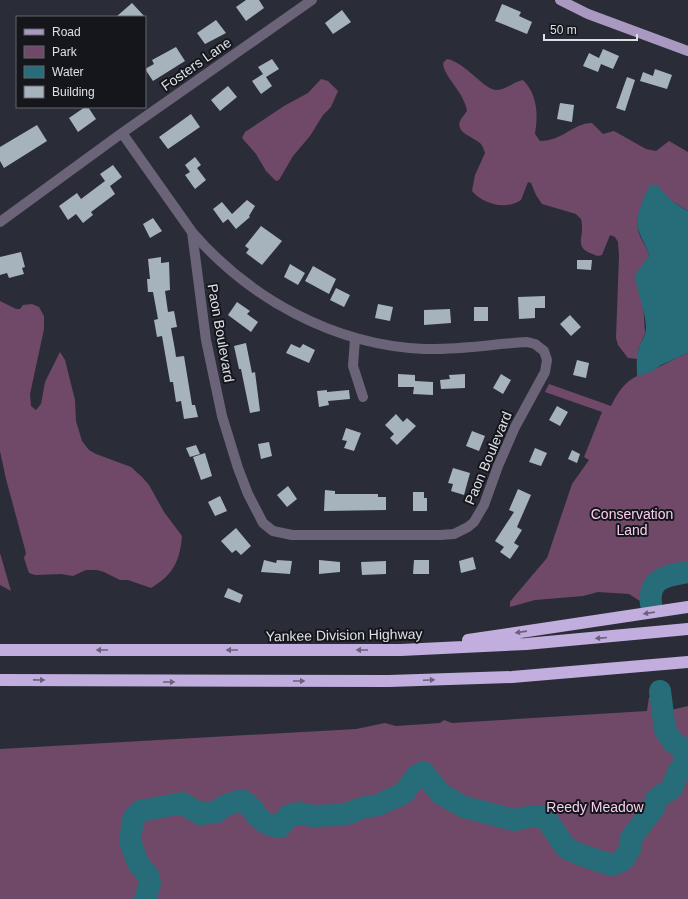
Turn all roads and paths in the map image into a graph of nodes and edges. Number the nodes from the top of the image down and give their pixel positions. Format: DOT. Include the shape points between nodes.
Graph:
graph roads {
  1 [pos="312,0"];
  2 [pos="560,0"];
  3 [pos="688,51"];
  4 [pos="122,132"];
  5 [pos="0,222"];
  6 [pos="192,232"];
  7 [pos="355,339"];
  8 [pos="363,397"];
  9 [pos="688,607"];
  10 [pos="688,629"];
  11 [pos="0,650"];
  12 [pos="401,650"];
  13 [pos="688,662"];
  14 [pos="0,680"];
  1 -- 4 [label="street, Fosters Lane"];
  2 -- 3 [label="main road" via="588,14"];
  4 -- 5 [label="street, Fosters Lane"];
  4 -- 6 [label="street, Paon Boulevard"];
  6 -- 7 [label="street, Paon Boulevard" via="226,268 259,292 304,318"];
  6 -- 7 [label="street, Paon Boulevard" via="206,340 222,416 243,481 263,523 274,531 292,534 426,535 454,534 463,530 474,522 484,505 512,434 545,372 546,355 538,346 527,342 423,349"];
  7 -- 8 [label="street" via="354,366"];
  9 -- 12 [label="highway, one-way"];
  10 -- 12 [label="highway, Yankee Division Highway, one-way" via="526,644"];
  12 -- 11 [label="highway, Yankee Division Highway, one-way"];
  14 -- 13 [label="highway, one-way" via="389,681 520,676"];
}
